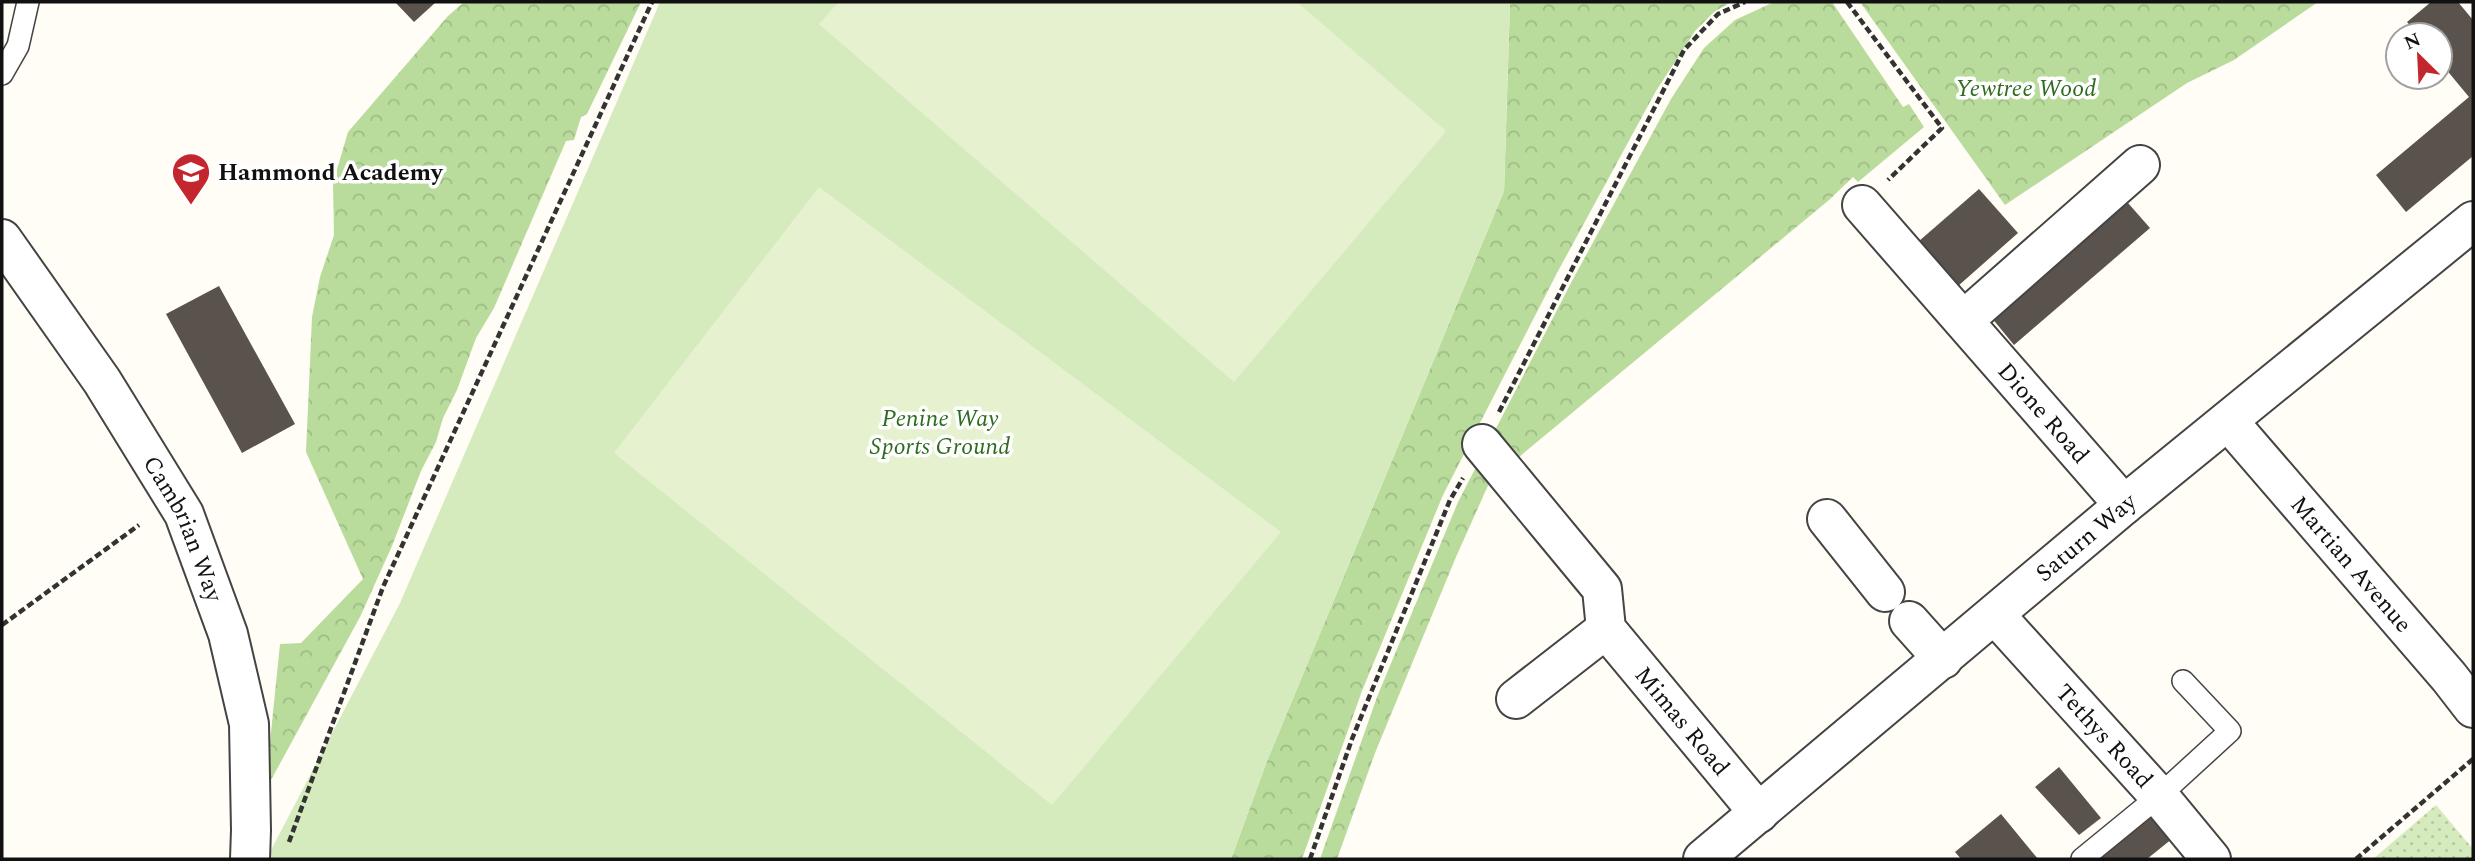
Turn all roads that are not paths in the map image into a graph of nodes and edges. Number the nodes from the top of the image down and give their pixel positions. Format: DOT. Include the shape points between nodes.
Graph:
graph roads {
  1 [pos="28,2"];
  2 [pos="2,74"];
  3 [pos="2140,165"];
  4 [pos="1862,205"];
  5 [pos="2473,221"];
  6 [pos="2,239"];
  7 [pos="1964,320"];
  8 [pos="2228,421"];
  9 [pos="1482,444"];
  10 [pos="2123,505"];
  11 [pos="1827,519"];
  12 [pos="1885,592"];
  13 [pos="1995,615"];
  14 [pos="1909,621"];
  15 [pos="1606,629"];
  16 [pos="1943,659"];
  17 [pos="2183,681"];
  18 [pos="1516,699"];
  19 [pos="2473,708"];
  20 [pos="2160,796"];
  21 [pos="1759,813"];
  22 [pos="2197,854"];
  23 [pos="250,859"];
  24 [pos="1703,859"];
  25 [pos="2082,859"];
  1 -- 2 [label="lane" via="18,46"];
  3 -- 7 [label="street"];
  4 -- 7 [label="street, Dione Road"];
  5 -- 8 [label="street, Saturn Way"];
  6 -- 23 [label="street, Cambrian Way" via="102,381 184,514 228,634 248,724"];
  7 -- 10 [label="street, Dione Road"];
  8 -- 10 [label="street, Saturn Way"];
  8 -- 19 [label="street, Martian Avenue"];
  9 -- 15 [label="street" via="1602,589"];
  10 -- 13 [label="street, Saturn Way"];
  11 -- 12 [label="street"];
  13 -- 16 [label="street, Saturn Way"];
  13 -- 20 [label="street, Tethys Road"];
  14 -- 16 [label="street"];
  15 -- 18 [label="street"];
  15 -- 21 [label="street, Mimas Road"];
  16 -- 21 [label="street, Saturn Way"];
  17 -- 20 [label="lane" via="2230,731"];
  20 -- 22 [label="street, Tethys Road"];
  20 -- 25 [label="lane"];
  21 -- 24 [label="street, Saturn Way"];
}
